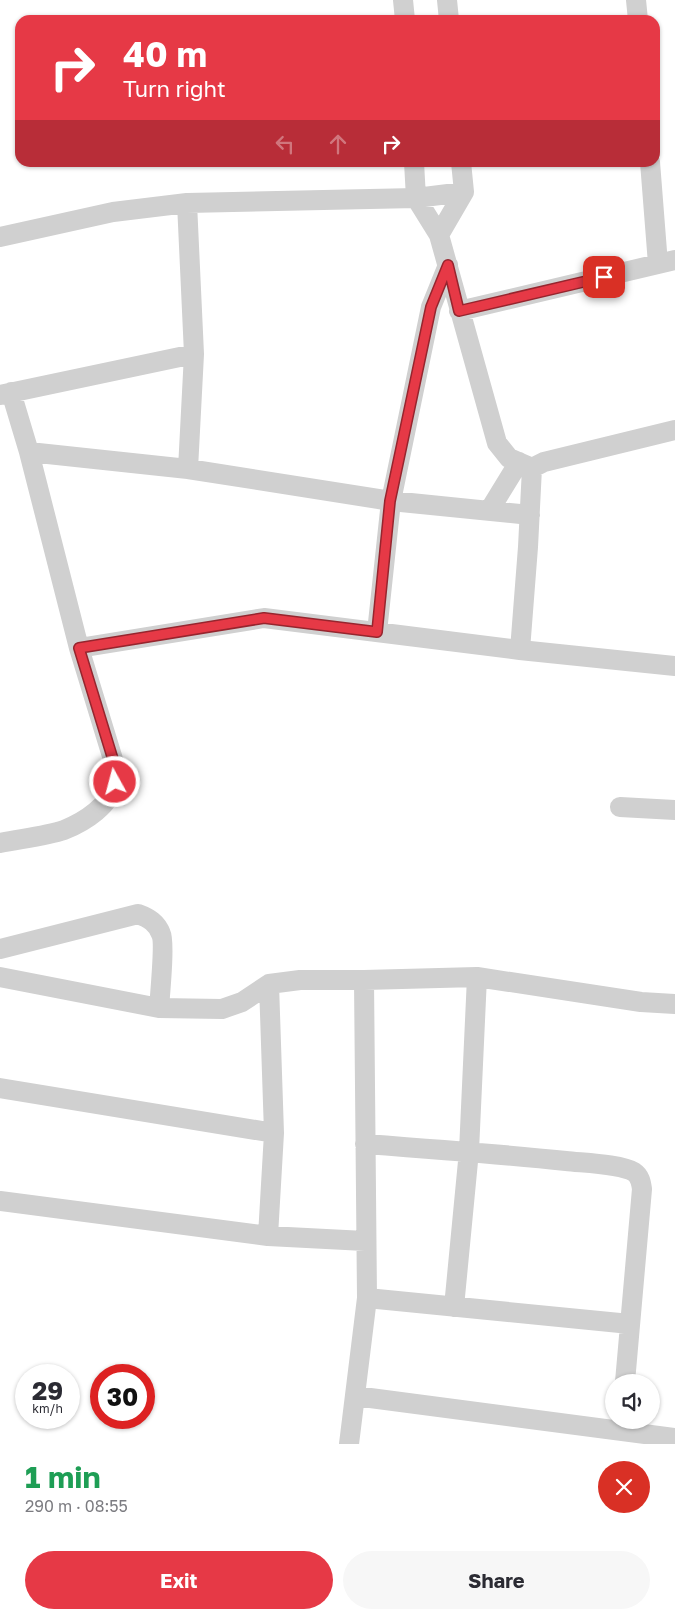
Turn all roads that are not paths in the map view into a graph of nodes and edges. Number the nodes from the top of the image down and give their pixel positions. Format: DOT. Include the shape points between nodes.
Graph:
graph roads {
  1 [pos="403,0"];
  2 [pos="447,0"];
  3 [pos="636,0"];
  4 [pos="404,15"];
  5 [pos="448,15"];
  6 [pos="638,15"];
  7 [pos="414,167"];
  8 [pos="462,167"];
  9 [pos="651,167"];
  10 [pos="464,192"];
  11 [pos="416,198"];
  12 [pos="187,203"];
  13 [pos="439,235"];
  14 [pos="0,237"];
  15 [pos="667,262"];
  16 [pos="448,265"];
  17 [pos="459,311"];
  18 [pos="194,354"];
  19 [pos="6,394"];
  20 [pos="675,430"];
  21 [pos="30,452"];
  22 [pos="525,465"];
  23 [pos="188,469"];
  24 [pos="390,501"];
  25 [pos="489,511"];
  26 [pos="530,515"];
  27 [pos="377,632"];
  28 [pos="79,648"];
  29 [pos="520,650"];
  30 [pos="675,666"];
  31 [pos="620,807"];
  32 [pos="675,810"];
  33 [pos="0,843"];
  34 [pos="0,949"];
  35 [pos="477,976"];
  36 [pos="0,977"];
  37 [pos="364,980"];
  38 [pos="269,984"];
  39 [pos="675,1004"];
  40 [pos="160,1008"];
  41 [pos="0,1088"];
  42 [pos="274,1133"];
  43 [pos="364,1144"];
  44 [pos="469,1151"];
  45 [pos="0,1201"];
  46 [pos="268,1236"];
  47 [pos="365,1241"];
  48 [pos="366,1298"];
  49 [pos="454,1307"];
  50 [pos="630,1324"];
  51 [pos="626,1374"];
  52 [pos="355,1396"];
  53 [pos="605,1424"];
  54 [pos="635,1429"];
  55 [pos="675,1438"];
  56 [pos="349,1444"];
  1 -- 4 [label="street"];
  2 -- 5 [label="street"];
  3 -- 6 [label="street"];
  7 -- 11 [label="street"];
  8 -- 10 [label="street"];
  9 -- 15 [label="street"];
  10 -- 11 [label="street"];
  10 -- 13 [label="street"];
  11 -- 12 [label="street"];
  11 -- 13 [label="street"];
  12 -- 14 [label="street" via="113,212"];
  12 -- 18 [label="street"];
  13 -- 16 [label="street"];
  15 -- 17 [label="street"];
  16 -- 17 [label="street"];
  16 -- 24 [label="street" via="431,307"];
  17 -- 22 [label="street" via="497,443 509,458"];
  18 -- 19 [label="street"];
  18 -- 23 [label="street"];
  19 -- 21 [label="street"];
  20 -- 22 [label="street"];
  21 -- 23 [label="street"];
  21 -- 28 [label="street"];
  22 -- 25 [label="street"];
  22 -- 26 [label="street"];
  23 -- 24 [label="street"];
  24 -- 25 [label="street"];
  24 -- 27 [label="street"];
  25 -- 26 [label="street"];
  26 -- 29 [label="street"];
  27 -- 28 [label="street" via="264,618"];
  27 -- 29 [label="street"];
  28 -- 33 [label="street" via="115,766 111,793 87,818 63,830"];
  29 -- 30 [label="street"];
  31 -- 32 [label="street"];
  34 -- 40 [label="street" via="138,914 149,918 162,935"];
  35 -- 37 [label="street"];
  35 -- 39 [label="street" via="642,1002"];
  35 -- 44 [label="street"];
  36 -- 40 [label="street"];
  37 -- 38 [label="street" via="300,980"];
  37 -- 43 [label="street"];
  38 -- 40 [label="street" via="242,1002 222,1009"];
  38 -- 42 [label="street"];
  41 -- 42 [label="street"];
  42 -- 46 [label="street"];
  43 -- 44 [label="street"];
  43 -- 47 [label="street"];
  44 -- 49 [label="street"];
  44 -- 50 [label="street" via="595,1164 635,1173 641,1180 642,1189"];
  45 -- 46 [label="street"];
  46 -- 47 [label="street"];
  47 -- 48 [label="street"];
  48 -- 49 [label="street"];
  48 -- 52 [label="street"];
  49 -- 50 [label="street"];
  50 -- 51 [label="street"];
  52 -- 53 [label="street"];
  52 -- 56 [label="street"];
  54 -- 55 [label="street"];
}
